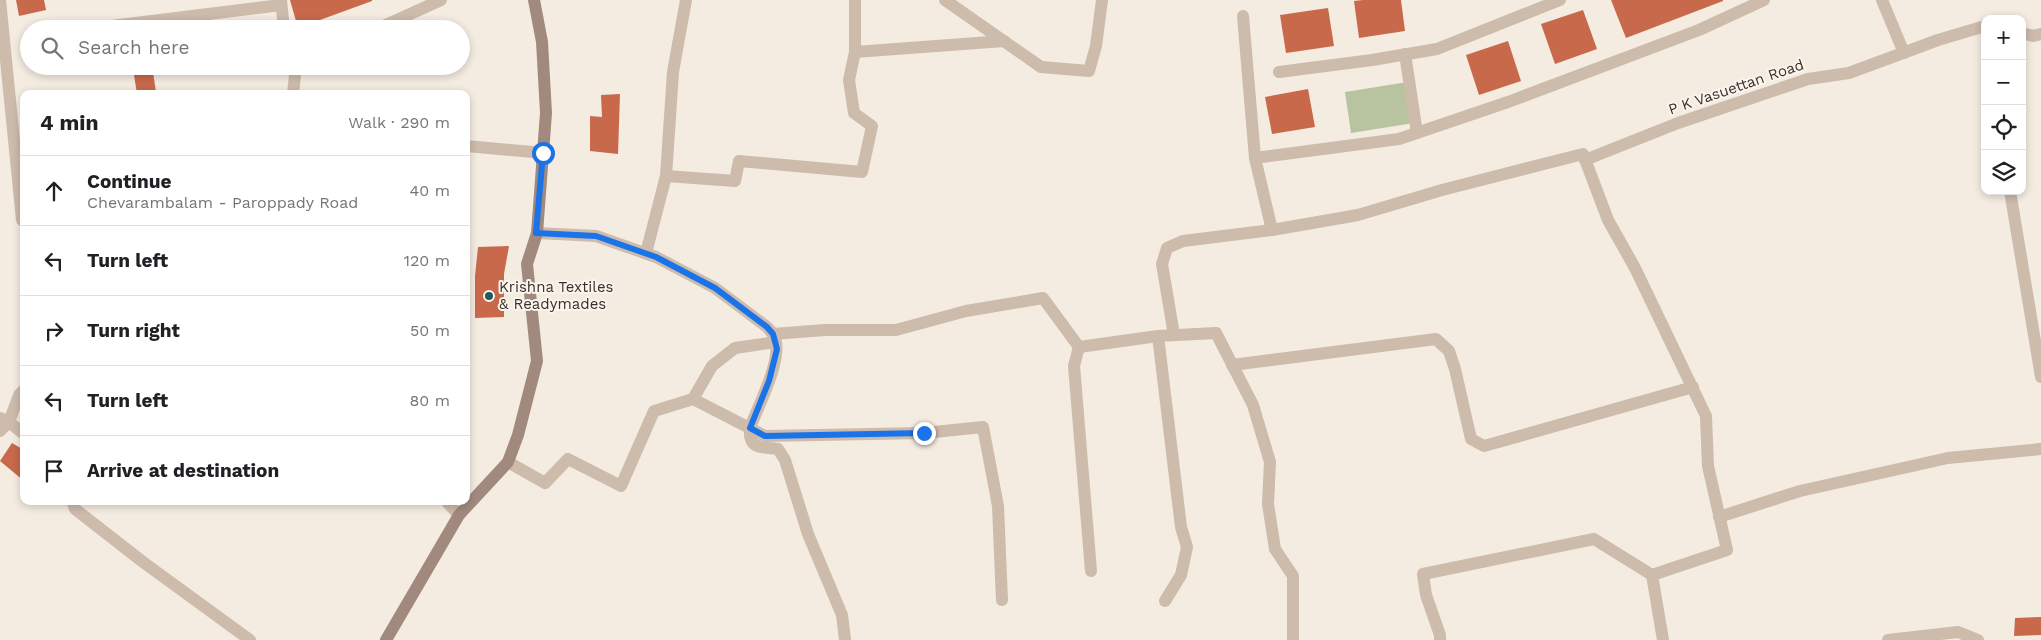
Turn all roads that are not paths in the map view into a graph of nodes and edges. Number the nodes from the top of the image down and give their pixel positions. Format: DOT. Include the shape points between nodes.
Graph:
graph roads {
  1 [pos="0,0"];
  2 [pos="440,0"];
  3 [pos="534,0"];
  4 [pos="686,0"];
  5 [pos="855,0"];
  6 [pos="945,0"];
  7 [pos="1102,0"];
  8 [pos="1560,0"];
  9 [pos="1764,0"];
  10 [pos="1882,0"];
  11 [pos="281,3"];
  12 [pos="1243,16"];
  13 [pos="155,20"];
  14 [pos="283,20"];
  15 [pos="396,20"];
  16 [pos="1981,27"];
  17 [pos="2041,34"];
  18 [pos="2026,35"];
  19 [pos="1004,41"];
  20 [pos="855,52"];
  21 [pos="1904,53"];
  22 [pos="1405,54"];
  23 [pos="1279,72"];
  24 [pos="295,75"];
  25 [pos="293,90"];
  26 [pos="5,103"];
  27 [pos="1417,133"];
  28 [pos="470,146"];
  29 [pos="543,153"];
  30 [pos="1255,158"];
  31 [pos="1585,160"];
  32 [pos="666,176"];
  33 [pos="2011,195"];
  34 [pos="20,206"];
  35 [pos="1272,230"];
  36 [pos="536,233"];
  37 [pos="646,253"];
  38 [pos="1174,335"];
  39 [pos="1158,336"];
  40 [pos="774,338"];
  41 [pos="1079,347"];
  42 [pos="1232,365"];
  43 [pos="2041,377"];
  44 [pos="1693,387"];
  45 [pos="20,394"];
  46 [pos="693,399"];
  47 [pos="5,420"];
  48 [pos="750,428"];
  49 [pos="0,431"];
  50 [pos="20,431"];
  51 [pos="2041,449"];
  52 [pos="508,462"];
  53 [pos="470,503"];
  54 [pos="74,505"];
  55 [pos="450,505"];
  56 [pos="468,505"];
  57 [pos="459,515"];
  58 [pos="1720,517"];
  59 [pos="1091,571"];
  60 [pos="1652,575"];
  61 [pos="1002,600"];
  62 [pos="1165,601"];
  63 [pos="250,640"];
  64 [pos="386,640"];
  65 [pos="845,640"];
  66 [pos="1293,640"];
  67 [pos="1440,640"];
  68 [pos="1663,640"];
  69 [pos="1888,640"];
  70 [pos="1978,640"];
  1 -- 26 [label="street"];
  2 -- 15 [label="street"];
  3 -- 29 [label="main road" via="542,42 546,113"];
  4 -- 32 [label="street" via="673,72"];
  5 -- 20 [label="street"];
  6 -- 19 [label="street"];
  7 -- 19 [label="street" via="1089,71 1042,67"];
  8 -- 22 [label="street" via="1437,49"];
  9 -- 27 [label="street" via="1690,34"];
  10 -- 21 [label="street"];
  11 -- 13 [label="street"];
  11 -- 14 [label="street"];
  12 -- 30 [label="street"];
  16 -- 21 [label="street, P K Vasuettan Road"];
  17 -- 18 [label="street"];
  19 -- 20 [label="street"];
  20 -- 32 [label="street" via="849,80 854,113 872,126 862,172 739,161 735,181"];
  21 -- 31 [label="street, P K Vasuettan Road" via="1849,73 1808,78 1678,123"];
  22 -- 23 [label="street"];
  22 -- 27 [label="street"];
  24 -- 25 [label="street"];
  26 -- 34 [label="street"];
  27 -- 30 [label="street" via="1399,139"];
  28 -- 29 [label="street"];
  29 -- 36 [label="main road"];
  30 -- 35 [label="street"];
  31 -- 35 [label="street" via="1583,154 1358,215"];
  31 -- 44 [label="street" via="1608,220"];
  32 -- 37 [label="street"];
  33 -- 43 [label="street"];
  35 -- 38 [label="street" via="1183,240 1167,248 1162,264"];
  36 -- 37 [label="street" via="596,236"];
  36 -- 52 [label="main road" via="527,264 537,360"];
  37 -- 40 [label="street" via="715,288 767,327"];
  38 -- 39 [label="street"];
  38 -- 42 [label="street" via="1216,334"];
  39 -- 41 [label="street"];
  39 -- 62 [label="street" via="1181,527 1187,547 1181,575"];
  40 -- 41 [label="street" via="825,330 896,330 966,311 1043,298"];
  40 -- 46 [label="street" via="735,348 712,366"];
  40 -- 48 [label="street" via="777,349 769,381"];
  41 -- 59 [label="street" via="1074,366"];
  42 -- 44 [label="street" via="1436,339 1449,351 1471,438 1484,446"];
  42 -- 66 [label="street" via="1253,406 1270,462 1268,504 1276,549 1293,576"];
  44 -- 58 [label="street" via="1706,416 1708,466"];
  45 -- 47 [label="street"];
  46 -- 48 [label="street"];
  46 -- 52 [label="street" via="654,411 621,486 568,459 545,483"];
  47 -- 49 [label="street"];
  47 -- 50 [label="street"];
  48 -- 61 [label="street" via="765,436 924,433 983,427 998,506"];
  48 -- 65 [label="street" via="754,444 759,448 778,449 785,460 808,534 842,615"];
  51 -- 58 [label="street" via="1948,458 1800,491"];
  52 -- 53 [label="main road"];
  54 -- 63 [label="street" via="143,562"];
  55 -- 57 [label="street"];
  56 -- 57 [label="main road"];
  57 -- 64 [label="main road"];
  58 -- 60 [label="street" via="1727,550"];
  60 -- 67 [label="street" via="1594,540 1423,574"];
  60 -- 68 [label="street"];
  69 -- 70 [label="street" via="1958,632"];
}
